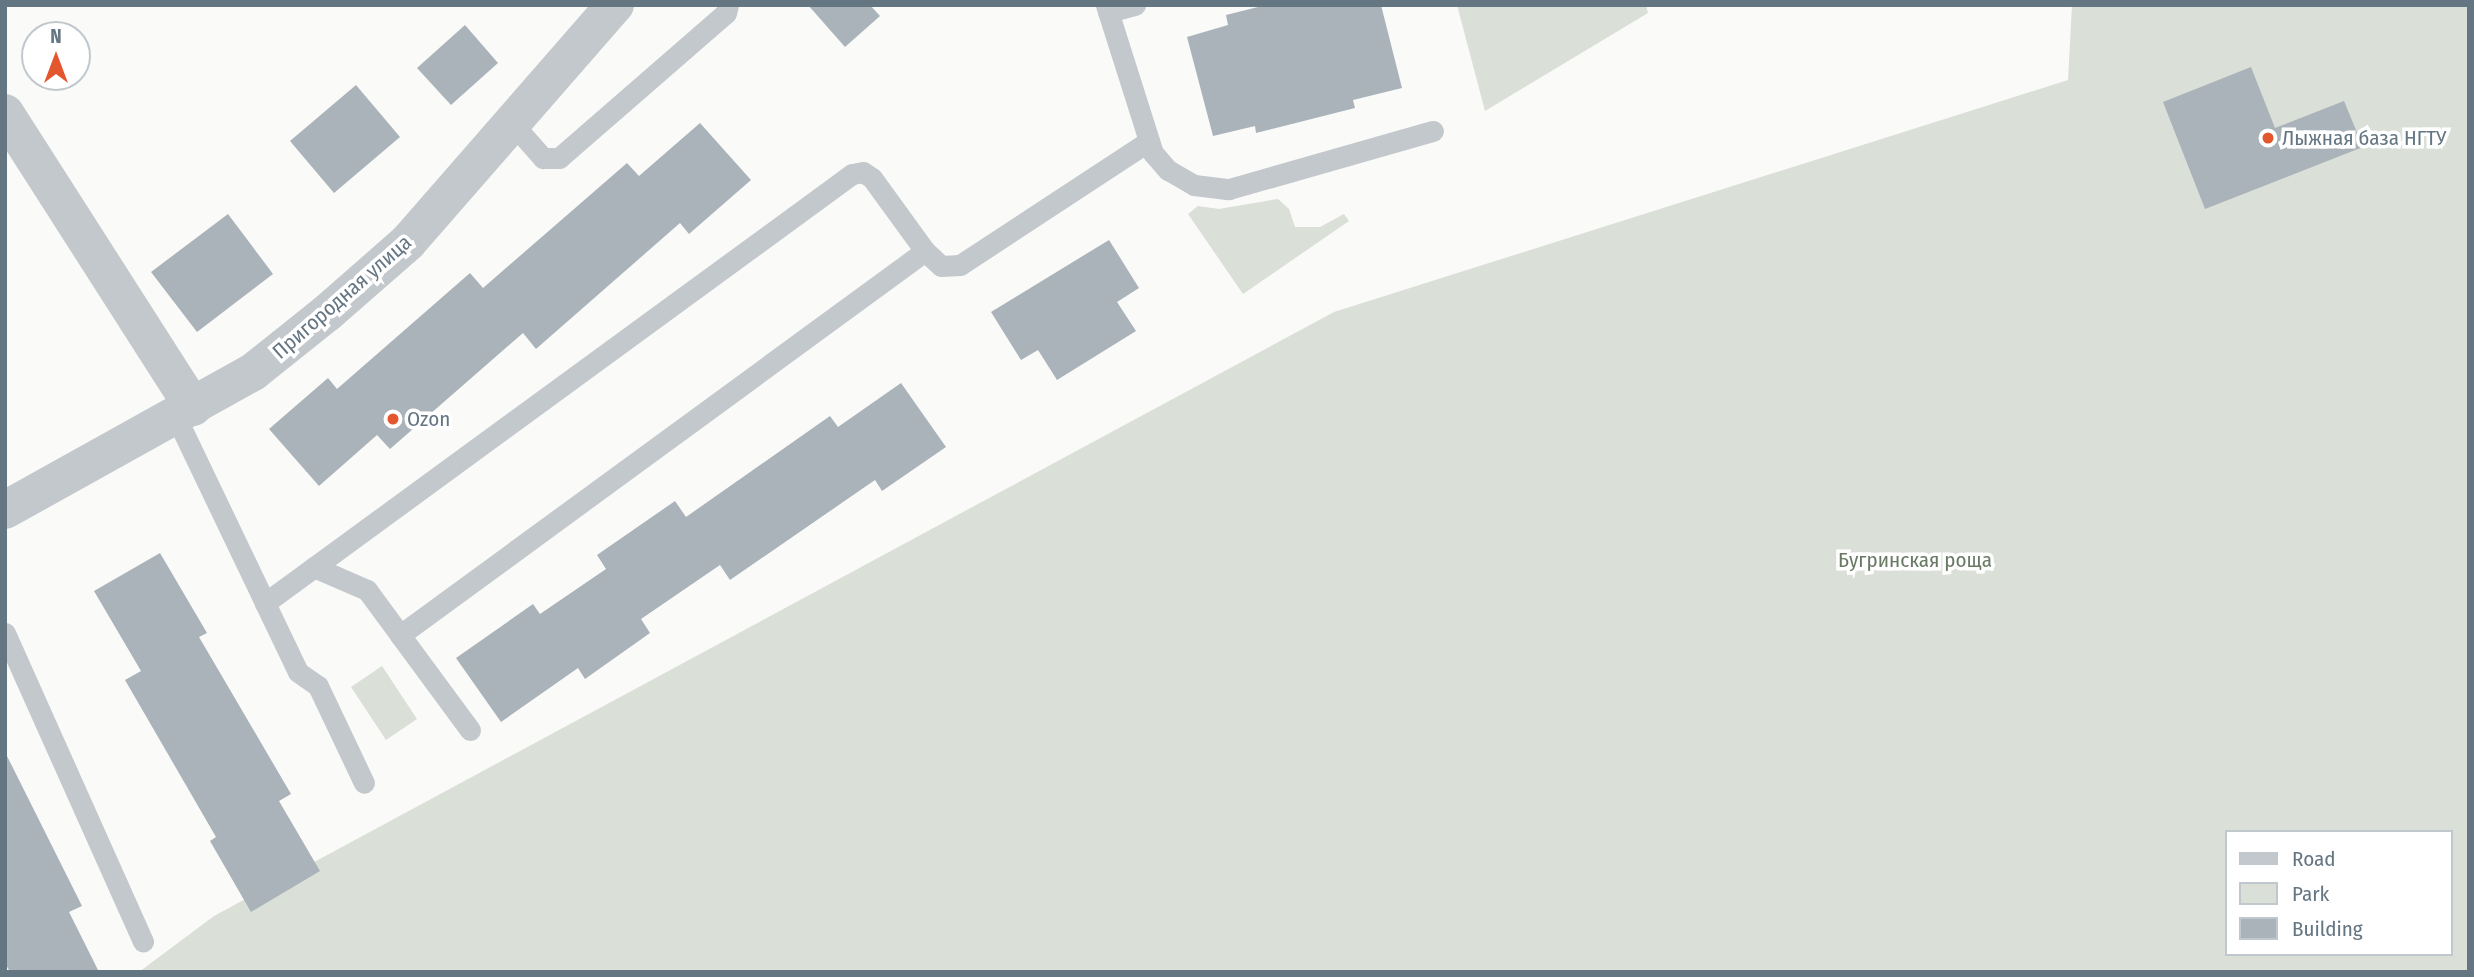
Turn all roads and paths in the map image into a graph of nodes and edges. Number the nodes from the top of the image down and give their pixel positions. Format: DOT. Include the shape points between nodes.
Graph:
graph roads {
  1 [pos="615,5"];
  2 [pos="728,5"];
  3 [pos="1135,5"];
  4 [pos="1107,9"];
  5 [pos="5,113"];
  6 [pos="512,123"];
  7 [pos="1433,131"];
  8 [pos="1149,141"];
  9 [pos="925,251"];
  10 [pos="184,412"];
  11 [pos="5,510"];
  12 [pos="314,567"];
  13 [pos="265,603"];
  14 [pos="5,633"];
  15 [pos="400,635"];
  16 [pos="470,730"];
  17 [pos="364,783"];
  18 [pos="143,941"];
  1 -- 6 [label="street, Пригородная улица"];
  2 -- 6 [label="lane" via="726,13 559,158 543,158"];
  3 -- 4 [label="lane"];
  4 -- 8 [label="lane"];
  5 -- 10 [label="street"];
  6 -- 10 [label="street, Пригородная улица" via="408,242 253,372"];
  7 -- 8 [label="lane" via="1229,189 1208,190 1167,170"];
  8 -- 9 [label="lane" via="960,265 941,266"];
  9 -- 12 [label="lane" via="872,178 852,174"];
  9 -- 15 [label="lane"];
  10 -- 11 [label="street, Пригородная улица"];
  10 -- 13 [label="lane"];
  12 -- 13 [label="lane"];
  12 -- 15 [label="lane" via="367,590"];
  13 -- 17 [label="lane" via="298,673 318,686"];
  14 -- 18 [label="lane"];
  15 -- 16 [label="lane"];
}
